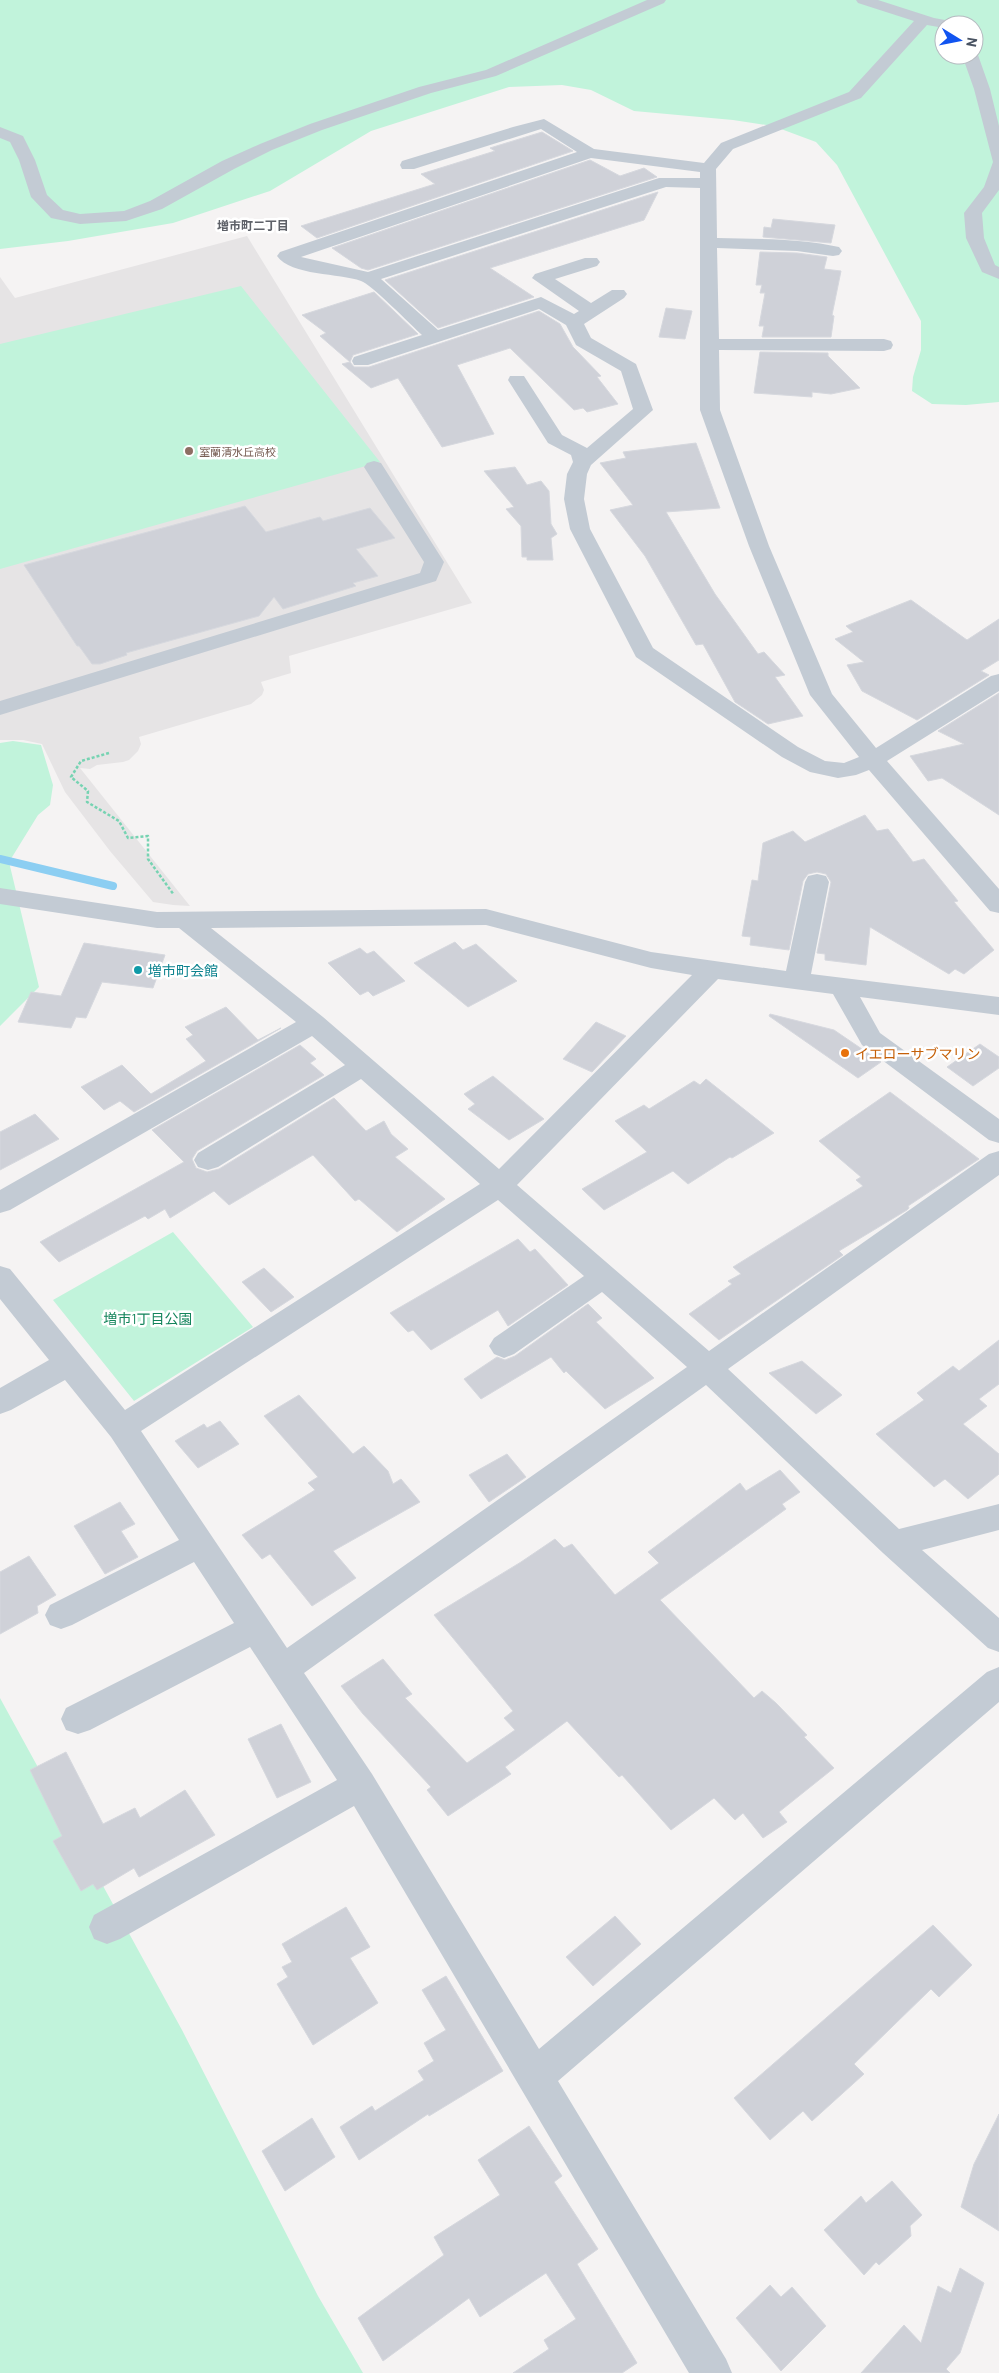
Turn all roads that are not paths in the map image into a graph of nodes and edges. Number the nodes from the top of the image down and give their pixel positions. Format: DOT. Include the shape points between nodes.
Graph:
graph roads {
  1 [pos="659,0"];
  2 [pos="863,0"];
  3 [pos="924,19"];
  4 [pos="934,21"];
  5 [pos="973,65"];
  6 [pos="0,132"];
  7 [pos="590,153"];
  8 [pos="999,159"];
  9 [pos="408,165"];
  10 [pos="999,165"];
  11 [pos="708,176"];
  12 [pos="709,243"];
  13 [pos="833,251"];
  14 [pos="591,262"];
  15 [pos="999,274"];
  16 [pos="369,277"];
  17 [pos="618,294"];
  18 [pos="583,317"];
  19 [pos="435,337"];
  20 [pos="710,344"];
  21 [pos="884,344"];
  22 [pos="361,360"];
  23 [pos="517,380"];
  24 [pos="583,462"];
  25 [pos="374,467"];
  26 [pos="999,681"];
  27 [pos="0,708"];
  28 [pos="873,760"];
  29 [pos="817,882"];
  30 [pos="0,896"];
  31 [pos="997,899"];
  32 [pos="186,921"];
  33 [pos="712,970"];
  34 [pos="797,981"];
  35 [pos="842,987"];
  36 [pos="999,1006"];
  37 [pos="314,1023"];
  38 [pos="363,1066"];
  39 [pos="999,1133"];
  40 [pos="208,1160"];
  41 [pos="999,1161"];
  42 [pos="499,1186"];
  43 [pos="0,1203"];
  44 [pos="603,1277"];
  45 [pos="5,1293"];
  46 [pos="504,1346"];
  47 [pos="69,1363"];
  48 [pos="708,1368"];
  49 [pos="0,1402"];
  50 [pos="122,1428"];
  51 [pos="999,1517"];
  52 [pos="200,1544"];
  53 [pos="894,1544"];
  54 [pos="61,1615"];
  55 [pos="256,1628"];
  56 [pos="999,1638"];
  57 [pos="284,1669"];
  58 [pos="999,1682"];
  59 [pos="78,1719"];
  60 [pos="360,1785"];
  61 [pos="108,1927"];
  62 [pos="534,2077"];
  63 [pos="712,2373"];
  1 -- 6 [label="street" via="492,73 425,90 266,147 164,201 126,216 80,219 57,214 39,197 17,139"];
  2 -- 3 [label="street"];
  3 -- 4 [label="street"];
  3 -- 11 [label="street" via="855,95 727,146"];
  5 -- 8 [label="street"];
  7 -- 9 [label="street" via="544,124"];
  7 -- 11 [label="street"];
  7 -- 16 [label="street" via="286,256 302,264"];
  10 -- 15 [label="street" via="992,188 973,213 975,238 988,268"];
  11 -- 12 [label="street"];
  11 -- 16 [label="street" via="664,182"];
  12 -- 13 [label="street" via="797,246"];
  12 -- 20 [label="street"];
  14 -- 18 [label="street" via="541,278"];
  16 -- 19 [label="street"];
  17 -- 18 [label="street"];
  18 -- 19 [label="street" via="541,302"];
  18 -- 24 [label="street" via="583,340 629,368 643,410"];
  19 -- 22 [label="street"];
  20 -- 21 [label="street"];
  20 -- 28 [label="street" via="710,410 759,546 821,695"];
  23 -- 24 [label="street" via="555,439 580,452"];
  24 -- 28 [label="street" via="577,474 574,498 580,529 644,652 790,752 818,767 843,770"];
  25 -- 27 [label="street" via="434,562 429,577"];
  26 -- 28 [label="street"];
  28 -- 31 [label="street"];
  29 -- 34 [label="street"];
  30 -- 32 [label="street" via="157,920"];
  32 -- 33 [label="street" via="486,917 651,960"];
  32 -- 37 [label="street"];
  33 -- 34 [label="street"];
  33 -- 42 [label="street"];
  34 -- 35 [label="street"];
  35 -- 36 [label="street"];
  35 -- 39 [label="street" via="871,1040"];
  37 -- 38 [label="street"];
  37 -- 43 [label="street"];
  38 -- 40 [label="street"];
  38 -- 42 [label="street"];
  41 -- 48 [label="street"];
  42 -- 44 [label="street"];
  42 -- 50 [label="street"];
  44 -- 46 [label="street"];
  44 -- 48 [label="street"];
  45 -- 47 [label="street"];
  47 -- 49 [label="street"];
  47 -- 50 [label="street"];
  48 -- 53 [label="street"];
  48 -- 57 [label="street"];
  50 -- 52 [label="street"];
  51 -- 53 [label="street"];
  52 -- 54 [label="street"];
  52 -- 55 [label="street"];
  53 -- 56 [label="street"];
  55 -- 57 [label="street"];
  55 -- 59 [label="street"];
  57 -- 60 [label="street"];
  58 -- 62 [label="street"];
  60 -- 61 [label="street"];
  60 -- 62 [label="street"];
  62 -- 63 [label="street"];
}
